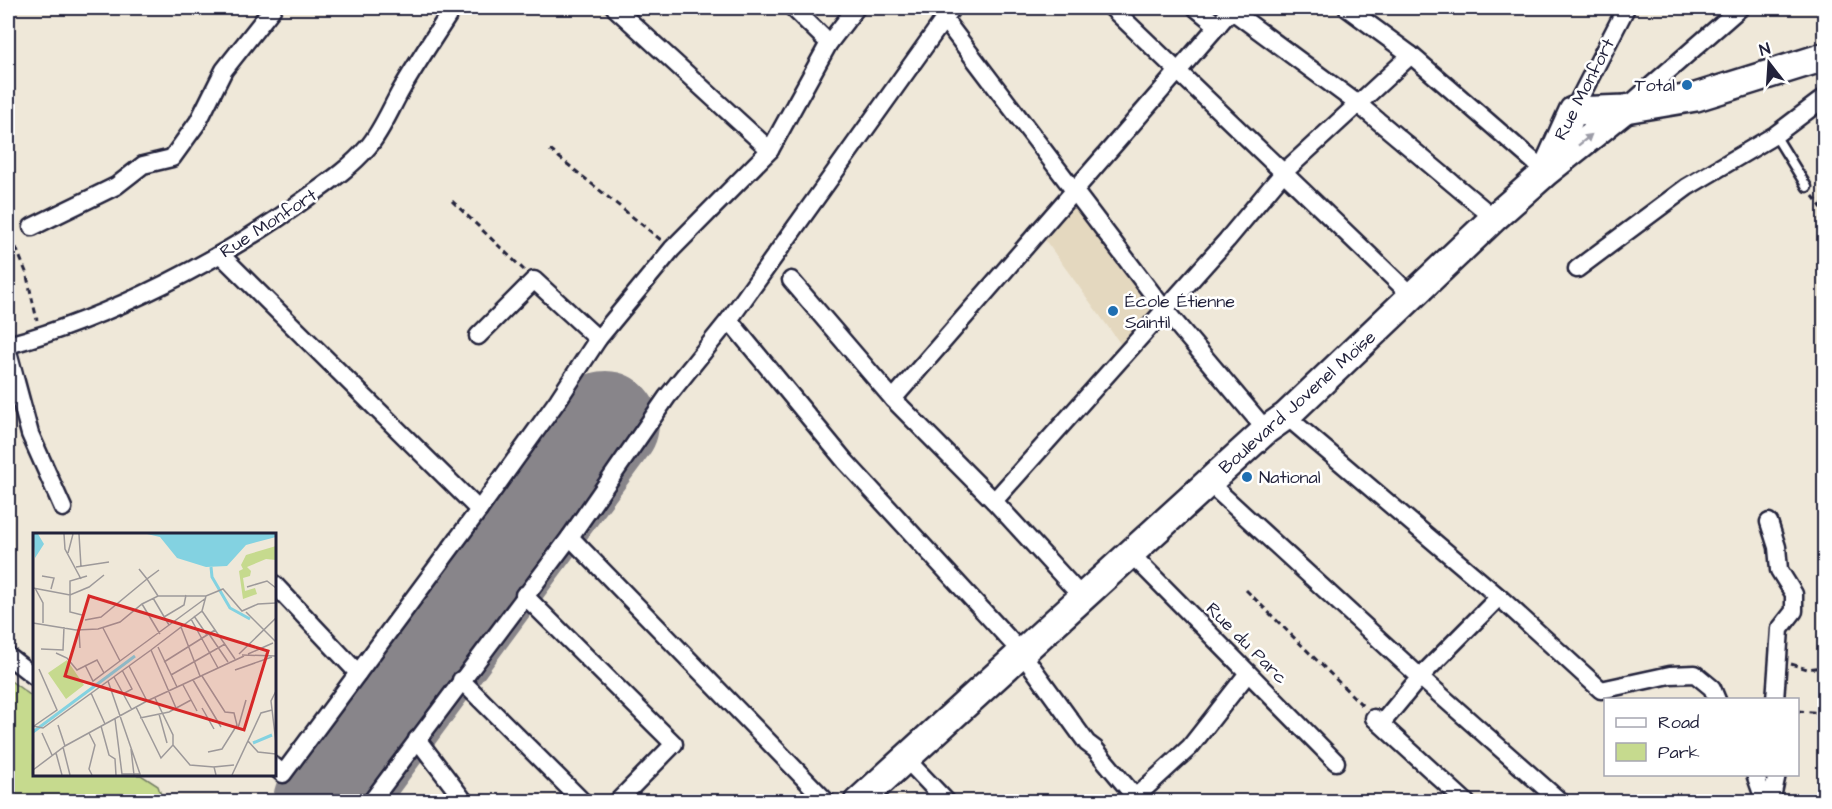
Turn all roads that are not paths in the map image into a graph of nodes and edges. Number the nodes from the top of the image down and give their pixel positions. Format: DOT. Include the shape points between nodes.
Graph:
graph roads {
  1 [pos="273,8"];
  2 [pos="453,8"];
  3 [pos="615,8"];
  4 [pos="793,8"];
  5 [pos="856,8"];
  6 [pos="1112,8"];
  7 [pos="1196,8"];
  8 [pos="1347,8"];
  9 [pos="1626,8"];
  10 [pos="1740,8"];
  11 [pos="1232,9"];
  12 [pos="948,13"];
  13 [pos="1218,26"];
  14 [pos="830,43"];
  15 [pos="1411,55"];
  16 [pos="1824,57"];
  17 [pos="1178,72"];
  18 [pos="1824,98"];
  19 [pos="1358,104"];
  20 [pos="1625,109"];
  21 [pos="1573,111"];
  22 [pos="1775,135"];
  23 [pos="770,150"];
  24 [pos="1546,172"];
  25 [pos="1283,173"];
  26 [pos="1807,187"];
  27 [pos="1074,192"];
  28 [pos="1494,219"];
  29 [pos="32,227"];
  30 [pos="221,255"];
  31 [pos="1577,269"];
  32 [pos="790,280"];
  33 [pos="1412,296"];
  34 [pos="1164,309"];
  35 [pos="729,320"];
  36 [pos="478,336"];
  37 [pos="598,339"];
  38 [pos="8,345"];
  39 [pos="8,352"];
  40 [pos="893,399"];
  41 [pos="1276,423"];
  42 [pos="1208,482"];
  43 [pos="994,501"];
  44 [pos="63,508"];
  45 [pos="479,510"];
  46 [pos="1769,522"];
  47 [pos="570,537"];
  48 [pos="1129,552"];
  49 [pos="276,586"];
  50 [pos="524,595"];
  51 [pos="1081,596"];
  52 [pos="1499,597"];
  53 [pos="1021,652"];
  54 [pos="8,656"];
  55 [pos="358,673"];
  56 [pos="1248,673"];
  57 [pos="33,675"];
  58 [pos="1420,677"];
  59 [pos="461,680"];
  60 [pos="1717,698"];
  61 [pos="1775,698"];
  62 [pos="417,739"];
  63 [pos="906,759"];
  64 [pos="1336,762"];
  65 [pos="276,767"];
  66 [pos="1756,776"];
  67 [pos="1777,776"];
  68 [pos="1132,799"];
  69 [pos="371,801"];
  70 [pos="465,801"];
  71 [pos="583,801"];
  72 [pos="616,801"];
  73 [pos="827,801"];
  74 [pos="858,801"];
  75 [pos="947,801"];
  76 [pos="1466,801"];
  77 [pos="1561,801"];
  78 [pos="1765,801"];
  79 [pos="1771,801"];
  1 -- 29 [label="street" via="224,70 198,122 172,158 143,165 116,186"];
  2 -- 30 [label="street, Rue Monfort" via="368,147 302,202"];
  3 -- 23 [label="street"];
  4 -- 14 [label="street"];
  5 -- 14 [label="street"];
  6 -- 17 [label="street"];
  7 -- 13 [label="street"];
  8 -- 15 [label="street"];
  9 -- 21 [label="street, Rue Monfort"];
  10 -- 20 [label="street, Boulevard Jovenel Moïse"];
  11 -- 13 [label="street"];
  11 -- 19 [label="street"];
  12 -- 27 [label="street"];
  12 -- 35 [label="street"];
  13 -- 17 [label="street"];
  14 -- 23 [label="street"];
  15 -- 19 [label="street"];
  15 -- 24 [label="street"];
  16 -- 20 [label="main road" via="1696,97"];
  17 -- 25 [label="street"];
  17 -- 27 [label="street"];
  18 -- 22 [label="street"];
  19 -- 25 [label="street"];
  19 -- 28 [label="street"];
  20 -- 21 [label="main road"];
  24 -- 20 [label="main road, Boulevard Jovenel Moïse, one-way"];
  21 -- 24 [label="main road, Rue Monfort"];
  22 -- 26 [label="lane"];
  22 -- 31 [label="street" via="1687,187"];
  23 -- 37 [label="street" via="672,249"];
  24 -- 28 [label="main road, Boulevard Jovenel Moïse"];
  25 -- 33 [label="street"];
  25 -- 34 [label="street"];
  27 -- 34 [label="street"];
  27 -- 40 [label="street"];
  28 -- 33 [label="main road, Boulevard Jovenel Moïse"];
  30 -- 38 [label="street, Rue Monfort" via="150,290 40,336"];
  30 -- 45 [label="street"];
  32 -- 40 [label="street"];
  33 -- 41 [label="main road, Boulevard Jovenel Moïse"];
  34 -- 41 [label="street"];
  34 -- 43 [label="street"];
  35 -- 47 [label="street" via="667,397"];
  35 -- 53 [label="street" via="845,461"];
  36 -- 37 [label="street" via="534,280"];
  37 -- 45 [label="street"];
  39 -- 44 [label="street" via="30,434"];
  40 -- 43 [label="street"];
  41 -- 42 [label="main road, Boulevard Jovenel Moïse"];
  41 -- 52 [label="street"];
  42 -- 48 [label="main road, Boulevard Jovenel Moïse"];
  42 -- 58 [label="street"];
  43 -- 51 [label="street"];
  45 -- 55 [label="street"];
  46 -- 61 [label="street" via="1779,570 1794,594 1794,611 1780,629"];
  47 -- 50 [label="street"];
  47 -- 73 [label="street"];
  48 -- 51 [label="main road, Boulevard Jovenel Moïse"];
  48 -- 56 [label="street, Rue du Parc"];
  49 -- 55 [label="street"];
  50 -- 59 [label="street"];
  50 -- 72 [label="street" via="674,744"];
  51 -- 53 [label="main road, Boulevard Jovenel Moïse"];
  52 -- 58 [label="street"];
  52 -- 60 [label="street" via="1601,690 1670,675 1695,674 1712,688"];
  53 -- 63 [label="main road, Boulevard Jovenel Moïse"];
  53 -- 68 [label="street"];
  54 -- 57 [label="street"];
  55 -- 65 [label="street" via="283,774"];
  56 -- 64 [label="street, Rue du Parc"];
  56 -- 68 [label="street" via="1190,747"];
  58 -- 76 [label="street" via="1378,721"];
  58 -- 77 [label="street"];
  59 -- 62 [label="street"];
  59 -- 71 [label="street"];
  62 -- 69 [label="street"];
  62 -- 70 [label="street"];
  63 -- 74 [label="main road, Boulevard Jovenel Moïse"];
  63 -- 75 [label="street"];
  66 -- 78 [label="street"];
  67 -- 79 [label="street"];
}
